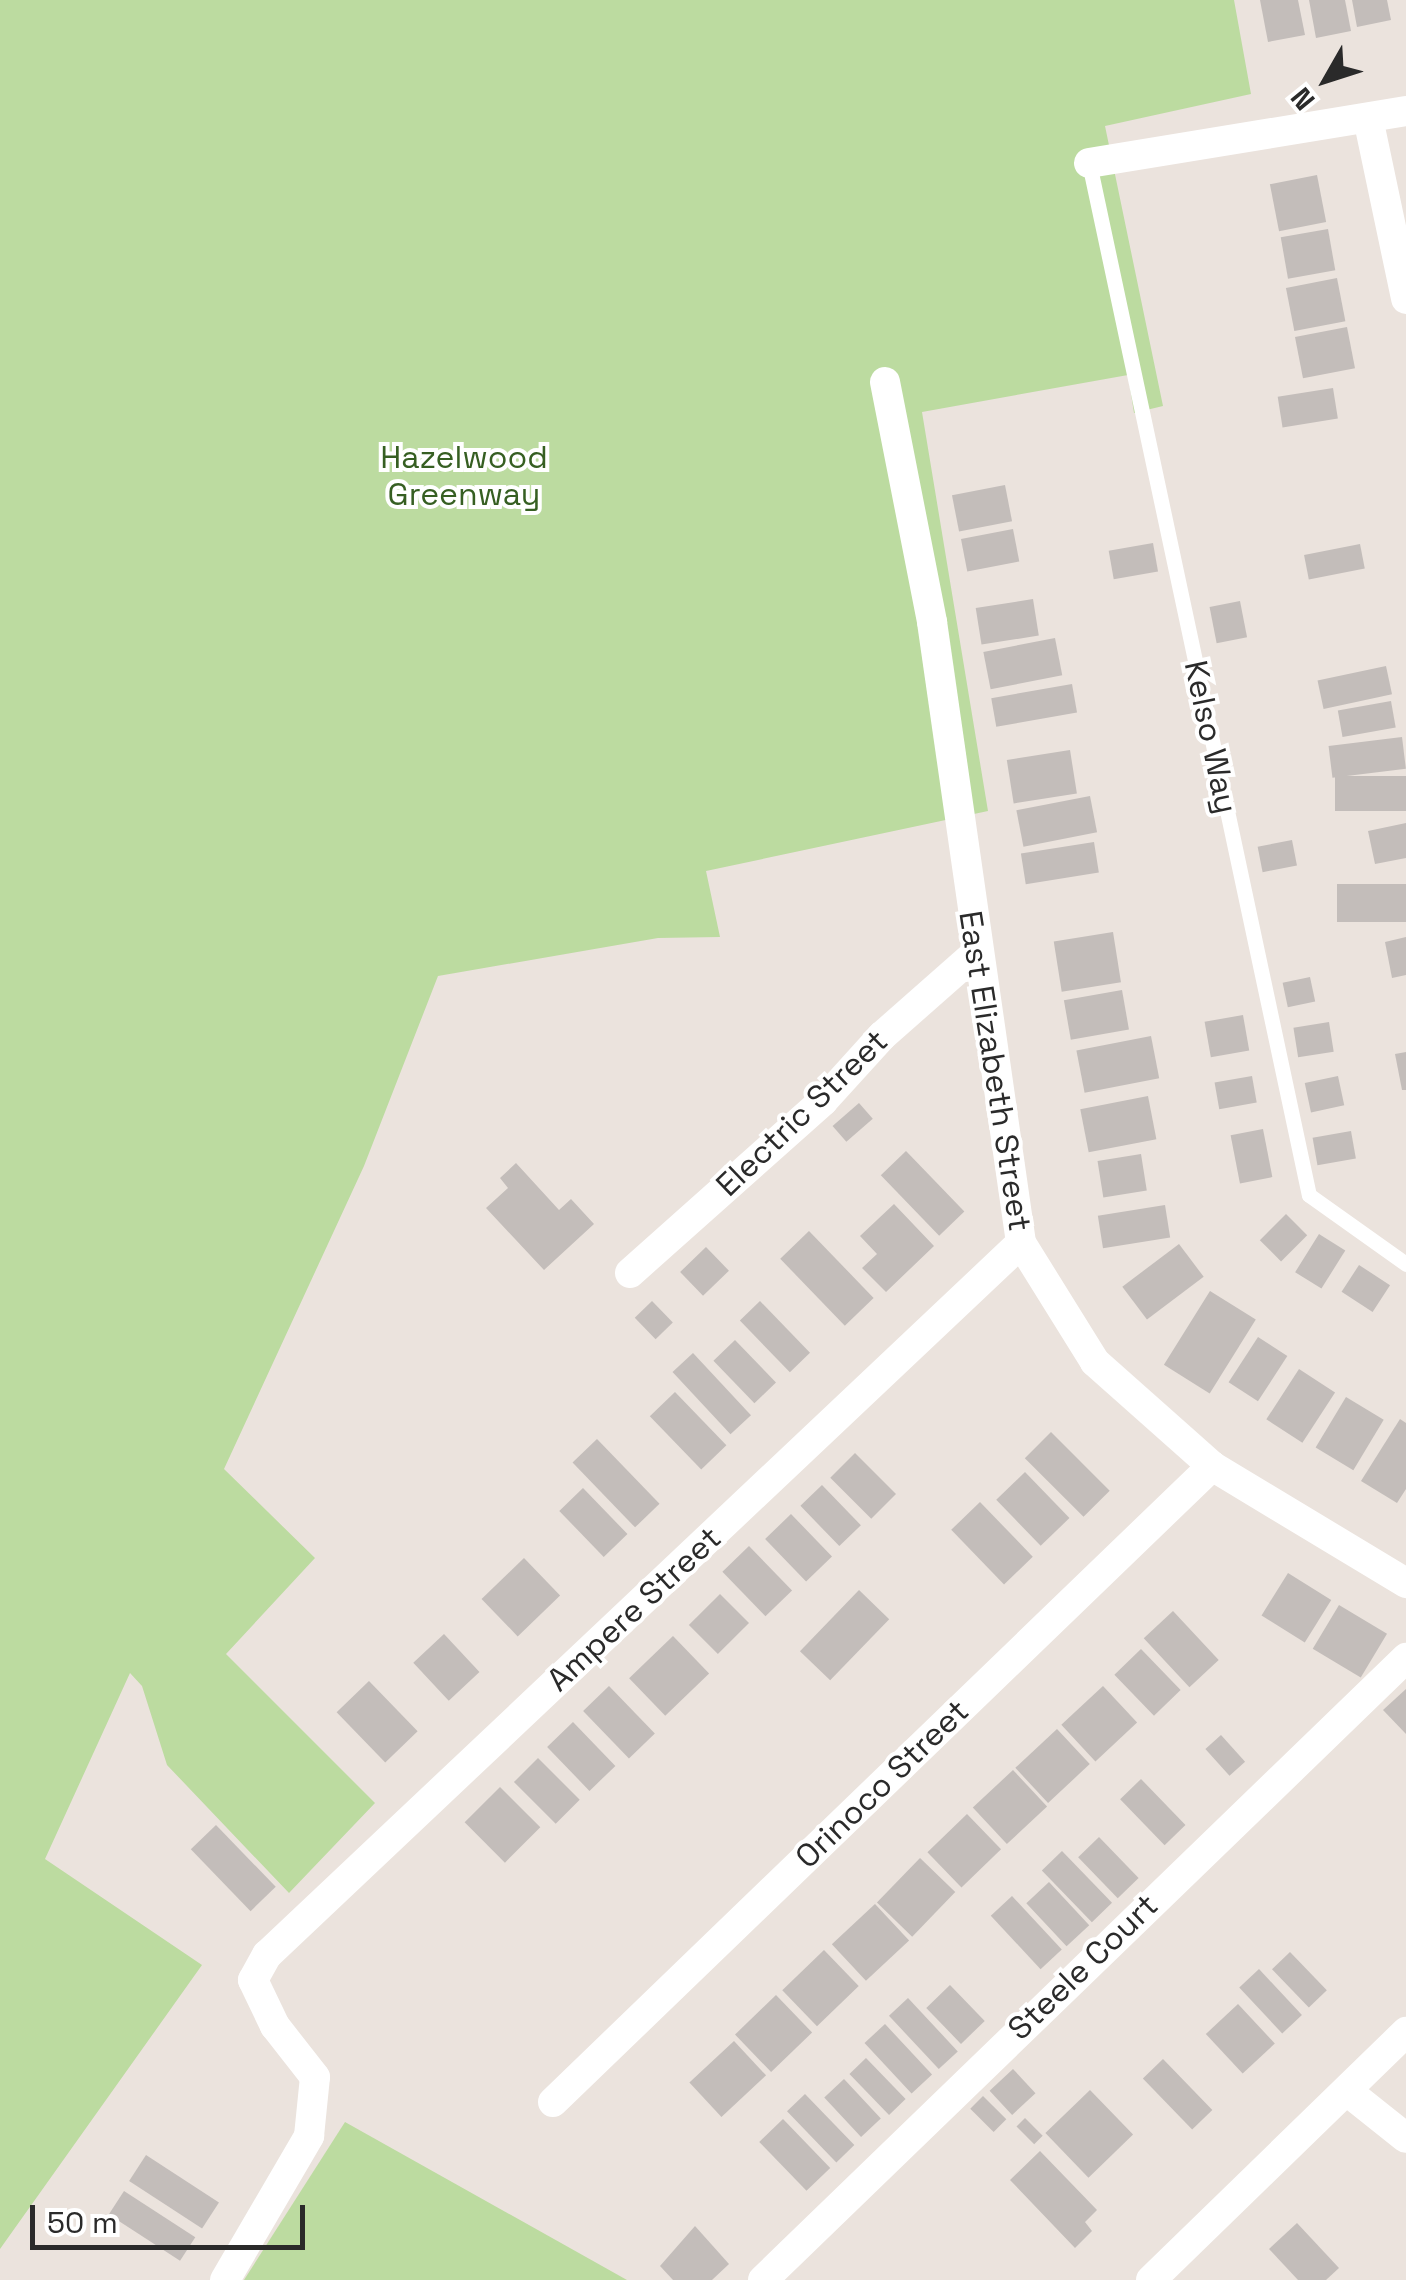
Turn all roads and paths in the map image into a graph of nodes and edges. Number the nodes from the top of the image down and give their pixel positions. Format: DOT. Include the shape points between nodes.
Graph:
graph roads {
  1 [pos="1406,111"];
  2 [pos="1368,118"];
  3 [pos="1088,163"];
  4 [pos="1406,299"];
  5 [pos="886,382"];
  6 [pos="976,954"];
  7 [pos="1021,1244"];
  8 [pos="1406,1264"];
  9 [pos="630,1273"];
  10 [pos="1212,1466"];
  11 [pos="1406,1583"];
  12 [pos="1406,1658"];
  13 [pos="1406,2032"];
  14 [pos="1347,2091"];
  15 [pos="553,2102"];
  16 [pos="1406,2138"];
  17 [pos="226,2280"];
  18 [pos="763,2280"];
  19 [pos="1152,2280"];
  1 -- 2 [label="street"];
  2 -- 3 [label="street"];
  2 -- 4 [label="street"];
  3 -- 8 [label="lane, Kelso Way" via="1309,1195"];
  5 -- 6 [label="street, East Elizabeth Street" via="932,622"];
  6 -- 7 [label="street, East Elizabeth Street"];
  6 -- 9 [label="street, Electric Street"];
  7 -- 10 [label="street, East Elizabeth Street" via="1096,1362"];
  7 -- 17 [label="street, Ampere Street" via="267,1955 253,1980 275,2026 315,2077 309,2136"];
  10 -- 11 [label="street, East Elizabeth Street"];
  10 -- 15 [label="street, Orinoco Street"];
  12 -- 18 [label="street, Steele Court"];
  13 -- 14 [label="street"];
  14 -- 16 [label="street"];
  14 -- 19 [label="street"];
}
